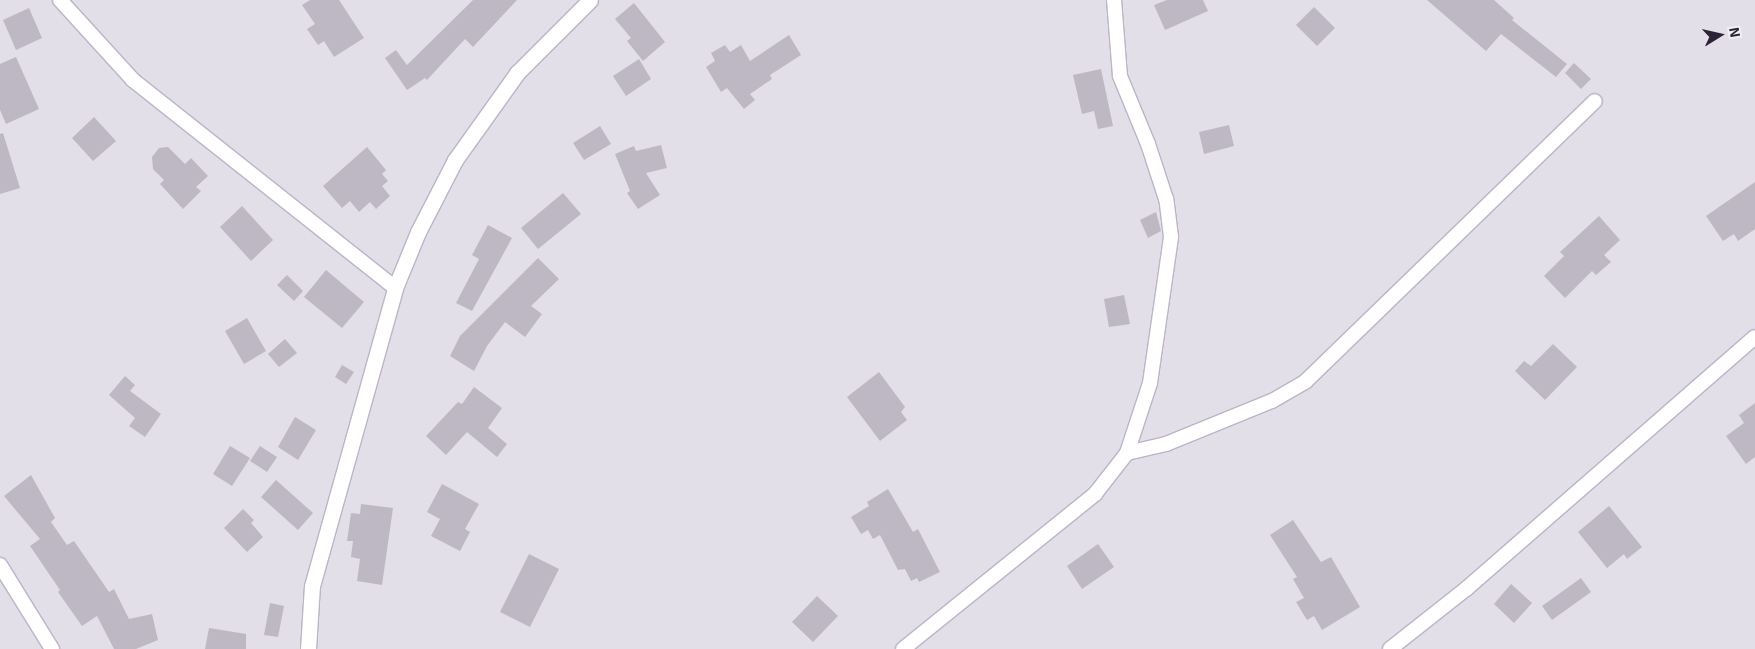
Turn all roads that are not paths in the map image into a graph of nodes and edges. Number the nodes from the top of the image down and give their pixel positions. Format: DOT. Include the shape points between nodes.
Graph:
graph roads {
  1 [pos="60,0"];
  2 [pos="590,0"];
  3 [pos="1114,0"];
  4 [pos="1595,101"];
  5 [pos="395,288"];
  6 [pos="1755,337"];
  7 [pos="1127,453"];
  8 [pos="0,565"];
  9 [pos="52,649"];
  10 [pos="308,649"];
  11 [pos="903,649"];
  12 [pos="1390,649"];
  1 -- 5 [label="street" via="134,80"];
  2 -- 5 [label="street" via="517,73 455,160 418,232"];
  3 -- 7 [label="street" via="1120,76 1166,199 1171,238 1150,383"];
  4 -- 7 [label="street" via="1306,381 1272,401 1166,444"];
  5 -- 10 [label="street" via="312,586"];
  6 -- 12 [label="street" via="1473,582"];
  7 -- 11 [label="street" via="1095,494"];
  8 -- 9 [label="street"];
}
